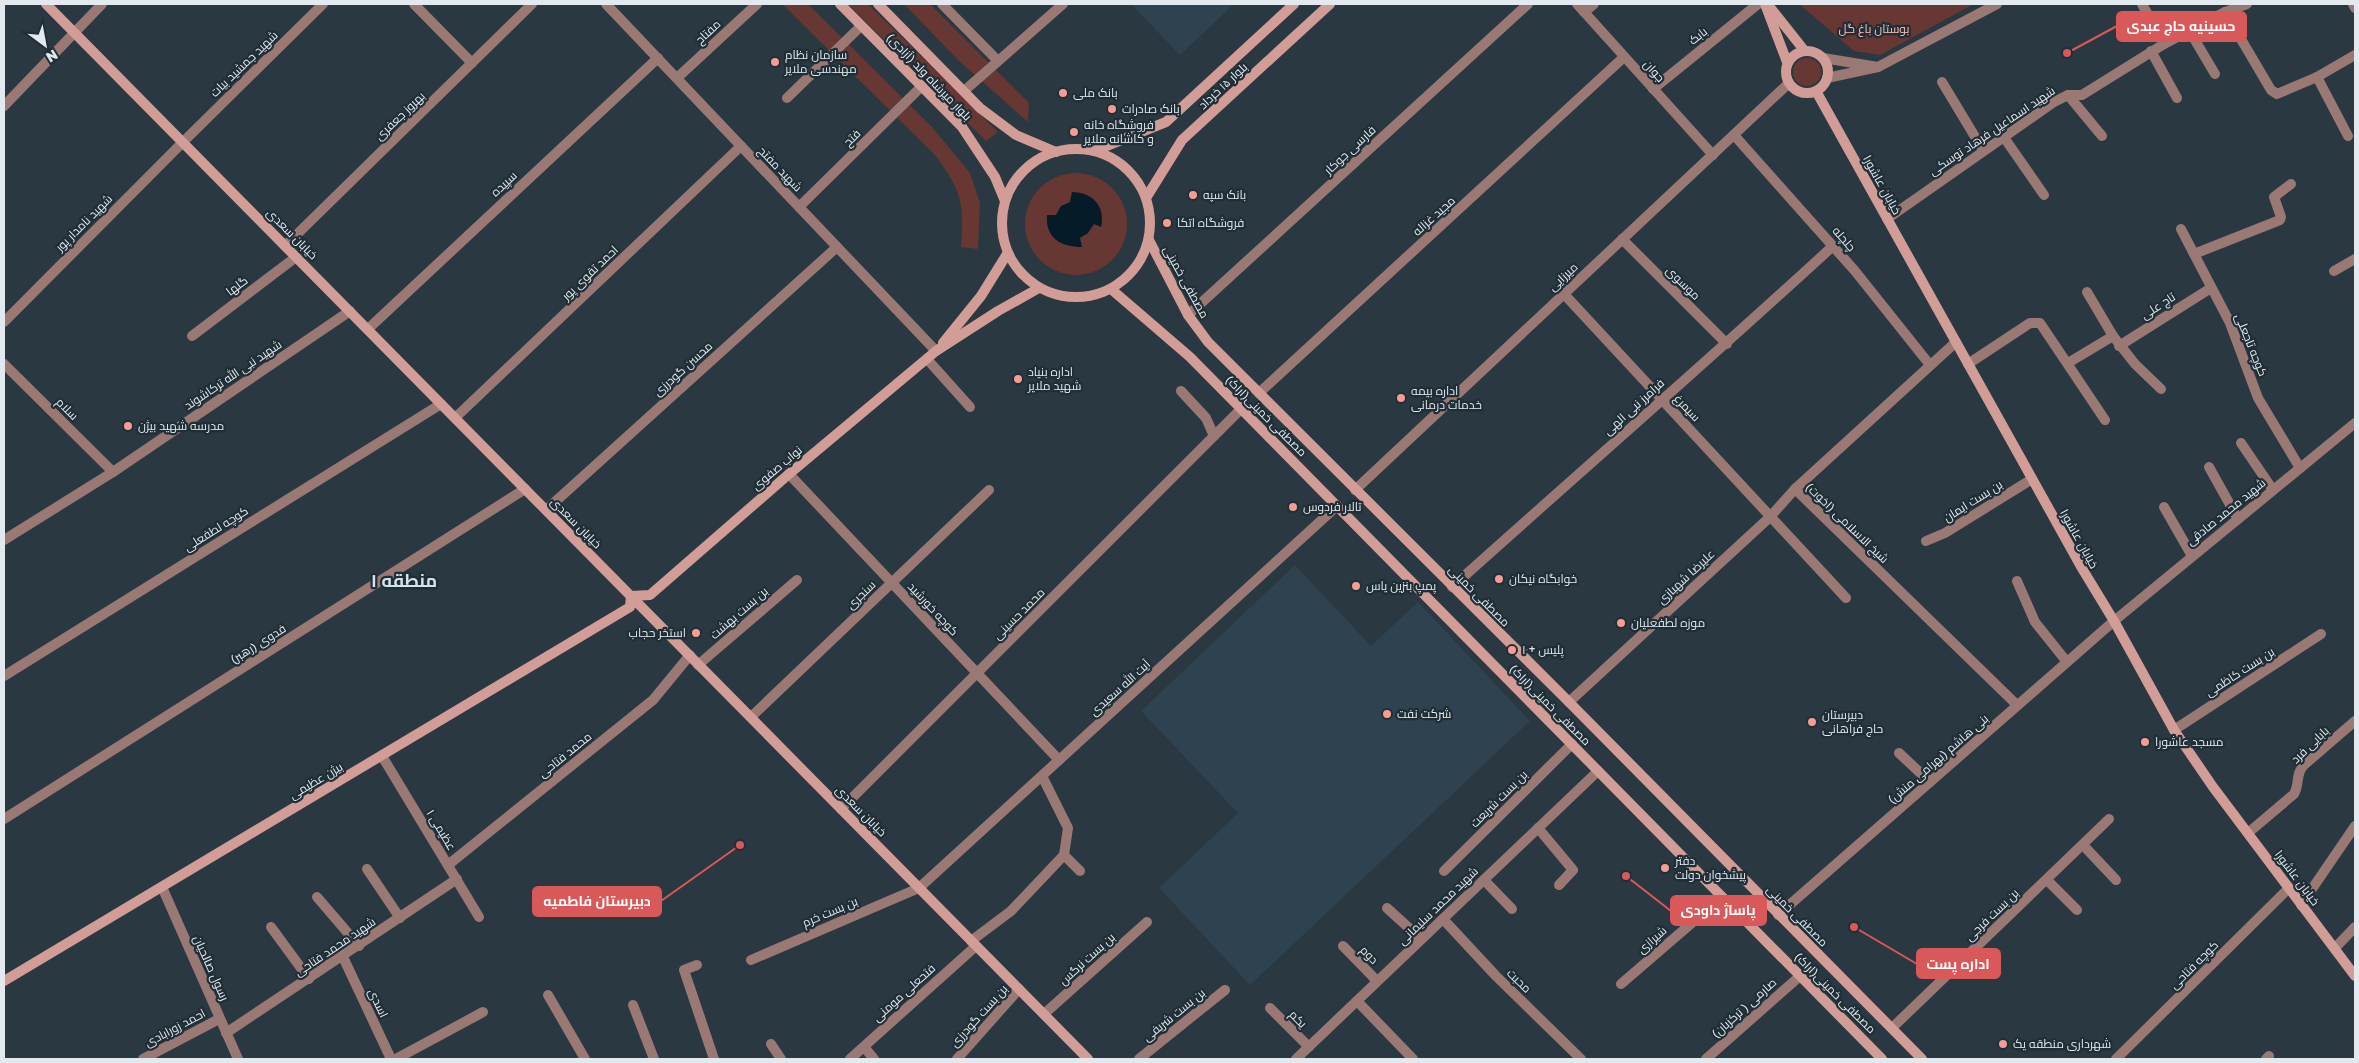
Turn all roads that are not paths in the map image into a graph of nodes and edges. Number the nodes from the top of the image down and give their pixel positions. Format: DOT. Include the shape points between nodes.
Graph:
graph roads {
  1 [pos="46,4"];
  2 [pos="102,4"];
  3 [pos="323,4"];
  4 [pos="414,4"];
  5 [pos="532,4"];
  6 [pos="606,4"];
  7 [pos="757,4"];
  8 [pos="840,4"];
  9 [pos="878,4"];
  10 [pos="942,4"];
  11 [pos="1063,4"];
  12 [pos="1294,4"];
  13 [pos="1330,4"];
  14 [pos="1528,4"];
  15 [pos="1594,4"];
  16 [pos="1758,4"];
  17 [pos="1766,4"];
  18 [pos="1997,4"];
  19 [pos="2142,4"];
  20 [pos="2247,4"];
  21 [pos="2353,4"];
  22 [pos="1580,8"];
  23 [pos="2355,8"];
  24 [pos="2225,12"];
  25 [pos="861,26"];
  26 [pos="2189,30"];
  27 [pos="74,31"];
  28 [pos="2164,44"];
  29 [pos="1804,50"];
  30 [pos="2151,51"];
  31 [pos="2355,56"];
  32 [pos="1624,57"];
  33 [pos="658,58"];
  34 [pos="1823,58"];
  35 [pos="998,61"];
  36 [pos="1787,62"];
  37 [pos="472,63"];
  38 [pos="1878,67"];
  39 [pos="2214,74"];
  40 [pos="677,78"];
  41 [pos="1827,78"];
  42 [pos="2317,78"];
  43 [pos="1942,82"];
  44 [pos="1788,83"];
  45 [pos="922,86"];
  46 [pos="1653,88"];
  47 [pos="964,91"];
  48 [pos="1816,91"];
  49 [pos="2068,95"];
  50 [pos="787,98"];
  51 [pos="2177,98"];
  52 [pos="4,106"];
  53 [pos="1734,135"];
  54 [pos="2003,136"];
  55 [pos="2102,136"];
  56 [pos="2348,136"];
  57 [pos="182,142"];
  58 [pos="741,146"];
  59 [pos="1983,150"];
  60 [pos="1094,151"];
  61 [pos="1056,152"];
  62 [pos="1713,155"];
  63 [pos="2291,184"];
  64 [pos="2044,195"];
  65 [pos="1146,198"];
  66 [pos="1005,201"];
  67 [pos="799,207"];
  68 [pos="1887,219"];
  69 [pos="2181,229"];
  70 [pos="1622,239"];
  71 [pos="1149,240"];
  72 [pos="285,246"];
  73 [pos="837,246"];
  74 [pos="1833,246"];
  75 [pos="1007,254"];
  76 [pos="2194,254"];
  77 [pos="296,257"];
  78 [pos="2355,259"];
  79 [pos="2334,271"];
  80 [pos="1039,288"];
  81 [pos="2211,288"];
  82 [pos="1111,289"];
  83 [pos="2087,292"];
  84 [pos="1564,294"];
  85 [pos="350,311"];
  86 [pos="1188,315"];
  87 [pos="4,322"];
  88 [pos="368,329"];
  89 [pos="192,336"];
  90 [pos="2113,336"];
  91 [pos="1956,342"];
  92 [pos="1727,344"];
  93 [pos="2119,346"];
  94 [pos="936,351"];
  95 [pos="927,359"];
  96 [pos="2068,363"];
  97 [pos="4,364"];
  98 [pos="1968,364"];
  99 [pos="1930,365"];
  100 [pos="2161,389"];
  101 [pos="1181,391"];
  102 [pos="1259,393"];
  103 [pos="1661,399"];
  104 [pos="441,404"];
  105 [pos="970,407"];
  106 [pos="1241,409"];
  107 [pos="455,418"];
  108 [pos="2105,420"];
  109 [pos="2355,423"];
  110 [pos="1214,436"];
  111 [pos="2241,442"];
  112 [pos="2209,467"];
  113 [pos="2300,468"];
  114 [pos="113,472"];
  115 [pos="789,474"];
  116 [pos="2032,479"];
  117 [pos="525,489"];
  118 [pos="1795,489"];
  119 [pos="989,490"];
  120 [pos="1355,490"];
  121 [pos="2273,490"];
  122 [pos="1337,506"];
  123 [pos="2164,507"];
  124 [pos="546,510"];
  125 [pos="1770,517"];
  126 [pos="2238,519"];
  127 [pos="4,540"];
  128 [pos="1926,541"];
  129 [pos="2192,556"];
  130 [pos="797,580"];
  131 [pos="2017,582"];
  132 [pos="891,583"];
  133 [pos="1452,587"];
  134 [pos="631,596"];
  135 [pos="1846,598"];
  136 [pos="2114,621"];
  137 [pos="2320,634"];
  138 [pos="690,656"];
  139 [pos="2067,662"];
  140 [pos="698,665"];
  141 [pos="977,674"];
  142 [pos="4,676"];
  143 [pos="1569,702"];
  144 [pos="2017,705"];
  145 [pos="751,717"];
  146 [pos="2355,721"];
  147 [pos="2174,730"];
  148 [pos="1572,744"];
  149 [pos="1899,753"];
  150 [pos="382,756"];
  151 [pos="1058,760"];
  152 [pos="1598,771"];
  153 [pos="1042,776"];
  154 [pos="1930,782"];
  155 [pos="841,809"];
  156 [pos="4,819"];
  157 [pos="2109,819"];
  158 [pos="2355,826"];
  159 [pos="1538,828"];
  160 [pos="2248,833"];
  161 [pos="2083,845"];
  162 [pos="1064,856"];
  163 [pos="448,865"];
  164 [pos="367,869"];
  165 [pos="1080,871"];
  166 [pos="1444,871"];
  167 [pos="457,879"];
  168 [pos="1484,880"];
  169 [pos="2047,880"];
  170 [pos="2116,880"];
  171 [pos="1559,885"];
  172 [pos="162,887"];
  173 [pos="919,888"];
  174 [pos="2289,888"];
  175 [pos="317,897"];
  176 [pos="1722,897"];
  177 [pos="2301,904"];
  178 [pos="1387,908"];
  179 [pos="1512,909"];
  180 [pos="2077,910"];
  181 [pos="1778,915"];
  182 [pos="479,917"];
  183 [pos="400,918"];
  184 [pos="1443,919"];
  185 [pos="1147,922"];
  186 [pos="270,927"];
  187 [pos="2355,927"];
  188 [pos="1421,939"];
  189 [pos="973,943"];
  190 [pos="359,946"];
  191 [pos="1343,946"];
  192 [pos="2335,948"];
  193 [pos="343,957"];
  194 [pos="751,960"];
  195 [pos="697,965"];
  196 [pos="1800,976"];
  197 [pos="2355,976"];
  198 [pos="4,980"];
  199 [pos="309,980"];
  200 [pos="1378,981"];
  201 [pos="1621,984"];
  202 [pos="1019,990"];
  203 [pos="1225,990"];
  204 [pos="548,995"];
  205 [pos="1357,1001"];
  206 [pos="632,1006"];
  207 [pos="1270,1008"];
  208 [pos="482,1012"];
  209 [pos="1044,1014"];
  210 [pos="219,1019"];
  211 [pos="1892,1028"];
  212 [pos="226,1033"];
  213 [pos="771,1044"];
  214 [pos="864,1047"];
  215 [pos="1309,1047"];
  216 [pos="1084,1058"];
  217 [pos="143,1059"];
  218 [pos="238,1059"];
  219 [pos="391,1059"];
  220 [pos="396,1059"];
  221 [pos="585,1059"];
  222 [pos="654,1059"];
  223 [pos="714,1059"];
  224 [pos="781,1059"];
  225 [pos="850,1059"];
  226 [pos="874,1059"];
  227 [pos="957,1059"];
  228 [pos="1139,1059"];
  229 [pos="1296,1059"];
  230 [pos="1413,1059"];
  231 [pos="1581,1059"];
  232 [pos="1706,1059"];
  233 [pos="1882,1059"];
  234 [pos="1922,1059"];
  235 [pos="2116,1059"];
  1 -- 27 [label="main road, خیابان سعدی"];
  2 -- 27 [label="street"];
  3 -- 57 [label="street, شهید جمشید بیات"];
  4 -- 37 [label="street"];
  5 -- 37 [label="street, بهروز جعفری"];
  6 -- 33 [label="street, شهید مفتح"];
  7 -- 40 [label="street, مفتاح"];
  8 -- 25 [label="main road, بلوار میرشاه ولد (آزادی)"];
  9 -- 47 [label="main road, بلوار میرشاه ولد (آزادی)"];
  10 -- 35 [label="street"];
  11 -- 35 [label="street"];
  12 -- 60 [label="main road, بلوار ۱۵ خرداد" via="1166,122"];
  13 -- 65 [label="main road, بلوار ۱۵ خرداد" via="1182,140"];
  14 -- 86 [label="street, فارسی جوکار"];
  15 -- 22 [label="street"];
  16 -- 46 [label="street, بابک"];
  17 -- 29 [label="main road"];
  17 -- 36 [label="main road"];
  18 -- 38 [label="street"];
  19 -- 28 [label="street"];
  20 -- 24 [label="street, شهید اسماعیل فرهاد توسکی"];
  21 -- 23 [label="street"];
  22 -- 32 [label="street, جوان"];
  24 -- 26 [label="street, شهید اسماعیل فرهاد توسکی"];
  24 -- 42 [label="street" via="2271,90 2283,93"];
  25 -- 45 [label="main road, بلوار میرشاه ولد (آزادی)"];
  25 -- 50 [label="street"];
  26 -- 28 [label="street, شهید اسماعیل فرهاد توسکی"];
  26 -- 39 [label="street"];
  27 -- 52 [label="street"];
  27 -- 57 [label="main road, خیابان سعدی"];
  28 -- 30 [label="street, شهید اسماعیل فرهاد توسکی"];
  29 -- 34 [label="main road" via="1818,53"];
  29 -- 36 [label="main road"];
  30 -- 49 [label="street, شهید اسماعیل فرهاد توسکی" via="2082,95"];
  30 -- 51 [label="street"];
  31 -- 42 [label="street"];
  32 -- 46 [label="street, جوان"];
  32 -- 102 [label="street, مجید غزاله"];
  33 -- 40 [label="street, شهید مفتح"];
  33 -- 88 [label="street, سپیده"];
  34 -- 38 [label="street"];
  34 -- 41 [label="main road"];
  35 -- 47 [label="street"];
  36 -- 44 [label="main road"];
  37 -- 72 [label="street, بهروز جعفری"];
  38 -- 41 [label="street"];
  40 -- 58 [label="street, شهید مفتح"];
  41 -- 48 [label="main road"];
  42 -- 56 [label="street"];
  43 -- 59 [label="street"];
  44 -- 48 [label="main road" via="1804,93"];
  44 -- 53 [label="street, میرزایی"];
  45 -- 66 [label="main road, بلوار میرشاه ولد (آزادی)" via="962,127 995,177"];
  45 -- 67 [label="street, فتح"];
  46 -- 62 [label="street, جوان"];
  47 -- 61 [label="main road, بلوار میرشاه ولد (آزادی)" via="980,108 1016,135"];
  48 -- 68 [label="main road, خیابان عاشورا"];
  49 -- 54 [label="street, شهید اسماعیل فرهاد توسکی"];
  49 -- 55 [label="street"];
  53 -- 62 [label="street, میرزایی"];
  53 -- 74 [label="street, چلچله"];
  54 -- 59 [label="street, شهید اسماعیل فرهاد توسکی"];
  54 -- 64 [label="street"];
  57 -- 72 [label="main road, خیابان سعدی"];
  57 -- 87 [label="street, شهید نامدار پور"];
  58 -- 67 [label="street, شهید مفتح"];
  58 -- 107 [label="street, احمد تقوی پور"];
  59 -- 68 [label="street, شهید اسماعیل فرهاد توسکی"];
  60 -- 61 [label="main road"];
  60 -- 65 [label="main road" via="1116,160 1134,177"];
  61 -- 66 [label="main road" via="1042,157 1019,175"];
  62 -- 70 [label="street, میرزایی"];
  63 -- 76 [label="street" via="2274,197 2280,220"];
  65 -- 71 [label="main road"];
  66 -- 75 [label="main road" via="1002,228"];
  67 -- 73 [label="street, شهید مفتح"];
  68 -- 91 [label="main road, خیابان عاشورا"];
  69 -- 76 [label="street, کوچه تاجعلی"];
  70 -- 84 [label="street, میرزایی"];
  70 -- 92 [label="street, موسوی"];
  71 -- 82 [label="main road" via="1135,268"];
  71 -- 86 [label="main road, مصطفی خمینی"];
  72 -- 77 [label="main road, خیابان سعدی"];
  73 -- 94 [label="street, شهید مفتح"];
  73 -- 124 [label="street, محسن گودرزی"];
  74 -- 92 [label="street, فرامرز نبی الهی"];
  74 -- 99 [label="street, چلچله"];
  75 -- 80 [label="main road" via="1020,274"];
  75 -- 94 [label="main road" via="981,296"];
  76 -- 81 [label="street, کوچه تاجعلی"];
  77 -- 85 [label="main road, خیابان سعدی"];
  77 -- 89 [label="street, گلها"];
  78 -- 79 [label="street"];
  80 -- 82 [label="main road" via="1056,296 1075,298 1094,296"];
  80 -- 94 [label="main road"];
  81 -- 93 [label="street, تاج علی"];
  81 -- 113 [label="street, کوچه تاجعلی" via="2230,323 2258,398"];
  82 -- 106 [label="main road, مصطفی خمینی(اراک)" via="1190,357"];
  83 -- 90 [label="street"];
  84 -- 103 [label="street, سیمرغ"];
  84 -- 120 [label="street, میرزایی"];
  85 -- 88 [label="main road, خیابان سعدی"];
  85 -- 114 [label="street, شهید نبی الله ترکاشوند"];
  86 -- 102 [label="main road, مصطفی خمینی" via="1208,342"];
  88 -- 104 [label="main road, خیابان سعدی"];
  90 -- 93 [label="street"];
  90 -- 96 [label="street"];
  91 -- 98 [label="main road, خیابان عاشورا"];
  91 -- 99 [label="street, شیخ الاسلامی (اخوت)"];
  92 -- 103 [label="street, فرامرز نبی الهی"];
  93 -- 100 [label="street"];
  94 -- 95 [label="main road, نواب صفوی"];
  95 -- 105 [label="street"];
  95 -- 115 [label="main road, نواب صفوی"];
  96 -- 98 [label="street" via="2040,323 2036,322"];
  96 -- 108 [label="street"];
  97 -- 114 [label="street, سلام"];
  98 -- 116 [label="main road, خیابان عاشورا"];
  99 -- 118 [label="street, شیخ الاسلامی (اخوت)"];
  101 -- 110 [label="street" via="1206,418"];
  102 -- 120 [label="main road, مصطفی خمینی"];
  103 -- 125 [label="street, سیمرغ"];
  103 -- 133 [label="street, فرامرز نبی الهی"];
  104 -- 107 [label="main road, خیابان سعدی"];
  104 -- 142 [label="street, کوچه لطفعلی"];
  106 -- 110 [label="street, محمد حسینی"];
  106 -- 122 [label="main road, مصطفی خمینی(اراک)"];
  107 -- 117 [label="main road, خیابان سعدی"];
  109 -- 113 [label="street, شهید محمد صادقی"];
  110 -- 141 [label="street, محمد حسینی"];
  111 -- 121 [label="street"];
  112 -- 126 [label="street"];
  113 -- 121 [label="street, شهید محمد صادقی"];
  114 -- 127 [label="street, شهید نبی الله ترکاشوند"];
  115 -- 132 [label="street, کوچه خورشید"];
  115 -- 134 [label="main road, نواب صفوی" via="650,595"];
  116 -- 128 [label="street, بن بست ایمان" via="1945,533"];
  116 -- 136 [label="main road, خیابان عاشورا"];
  117 -- 124 [label="main road, خیابان سعدی"];
  117 -- 156 [label="street, فدوی (رهبر)"];
  118 -- 125 [label="street, علیرضا شهبازی"];
  118 -- 144 [label="street, شیخ الاسلامی (اخوت)"];
  119 -- 132 [label="street, سنجری"];
  120 -- 133 [label="main road, مصطفی خمینی"];
  121 -- 126 [label="street, شهید محمد صادقی"];
  122 -- 148 [label="main road, مصطفی خمینی(اراک)"];
  122 -- 151 [label="street, آیت الله سعیدی"];
  123 -- 129 [label="street"];
  124 -- 134 [label="main road, خیابان سعدی"];
  125 -- 135 [label="street, سیمرغ"];
  125 -- 143 [label="street, علیرضا شهبازی"];
  126 -- 129 [label="street, شهید محمد صادقی"];
  129 -- 136 [label="street, شهید محمد صادقی"];
  130 -- 140 [label="street, بن بست بهشت"];
  131 -- 139 [label="street" via="2035,622"];
  132 -- 141 [label="street, کوچه خورشید"];
  132 -- 145 [label="street, سنجری"];
  133 -- 143 [label="main road, مصطفی خمینی"];
  134 -- 138 [label="main road, خیابان سعدی"];
  134 -- 150 [label="main road, بیژن عظیمی" via="630,607"];
  136 -- 139 [label="street, بنی هاشم (بهرامی منش)"];
  136 -- 147 [label="main road, خیابان عاشورا"];
  137 -- 147 [label="street, بن بست کاظمی"];
  138 -- 140 [label="main road, خیابان سعدی"];
  138 -- 163 [label="street, محمد فتاحی" via="653,700"];
  139 -- 144 [label="street, بنی هاشم (بهرامی منش)"];
  140 -- 145 [label="main road, خیابان سعدی"];
  141 -- 151 [label="street, کوچه خورشید"];
  141 -- 155 [label="street, محمد حسینی"];
  143 -- 181 [label="main road, مصطفی خمینی"];
  144 -- 154 [label="street, بنی هاشم (بهرامی منش)"];
  145 -- 155 [label="main road, خیابان سعدی"];
  146 -- 160 [label="street, بابایی فرد" via="2304,765 2297,777 2294,794"];
  147 -- 160 [label="main road, خیابان عاشورا"];
  148 -- 152 [label="main road, مصطفی خمینی(اراک)"];
  148 -- 166 [label="street, بن بست شریعت"];
  149 -- 154 [label="street"];
  150 -- 163 [label="street, عظیمی ۱"];
  150 -- 172 [label="main road, بیژن عظیمی"];
  151 -- 153 [label="street, آیت الله سعیدی"];
  152 -- 159 [label="street, شهید محمد سلیمانی"];
  152 -- 176 [label="main road, مصطفی خمینی(اراک)"];
  153 -- 162 [label="street" via="1068,828"];
  153 -- 173 [label="street, آیت الله سعیدی"];
  154 -- 181 [label="street, بنی هاشم (بهرامی منش)"];
  155 -- 173 [label="main road, خیابان سعدی"];
  157 -- 161 [label="street, بن بست فرجی"];
  158 -- 177 [label="street"];
  159 -- 168 [label="street, شهید محمد سلیمانی"];
  159 -- 171 [label="street" via="1573,870"];
  160 -- 174 [label="main road, خیابان عاشورا"];
  161 -- 169 [label="street, بن بست فرجی"];
  161 -- 170 [label="street"];
  162 -- 165 [label="street"];
  162 -- 189 [label="street, فتحعلی مومنی" via="1011,911"];
  163 -- 167 [label="street, عظیمی ۱"];
  164 -- 183 [label="street"];
  167 -- 182 [label="street, عظیمی ۱"];
  167 -- 183 [label="street, شهید محمد فتاحی"];
  168 -- 179 [label="street"];
  168 -- 184 [label="street, شهید محمد سلیمانی"];
  169 -- 180 [label="street"];
  169 -- 211 [label="street, بن بست فرجی"];
  172 -- 198 [label="main road, بیژن عظیمی"];
  172 -- 210 [label="street, رسول صالحیان"];
  173 -- 189 [label="main road, خیابان سعدی"];
  173 -- 194 [label="street, بن بست خرم"];
  174 -- 177 [label="main road, خیابان عاشورا"];
  174 -- 235 [label="street, کوچه فتاحی"];
  175 -- 190 [label="street"];
  176 -- 196 [label="main road, مصطفی خمینی(اراک)"];
  176 -- 201 [label="street, شیرازی"];
  177 -- 192 [label="main road, خیابان عاشورا"];
  178 -- 188 [label="street"];
  181 -- 211 [label="main road, مصطفی خمینی"];
  183 -- 190 [label="street, شهید محمد فتاحی"];
  184 -- 188 [label="street, شهید محمد سلیمانی"];
  184 -- 231 [label="street, محبت"];
  185 -- 209 [label="street, بن بست نرگس"];
  186 -- 199 [label="street"];
  187 -- 192 [label="street"];
  188 -- 200 [label="street, شهید محمد سلیمانی"];
  189 -- 202 [label="main road, خیابان سعدی"];
  189 -- 214 [label="street, فتحعلی مومنی"];
  190 -- 193 [label="street, شهید محمد فتاحی"];
  191 -- 200 [label="street, دوم"];
  192 -- 197 [label="main road, خیابان عاشورا"];
  193 -- 199 [label="street, شهید محمد فتاحی"];
  193 -- 219 [label="street, اسدی"];
  195 -- 223 [label="street" via="684,970"];
  196 -- 232 [label="street, صارمی ( ترکزبان)"];
  196 -- 233 [label="main road, مصطفی خمینی(اراک)"];
  199 -- 212 [label="street, شهید محمد فتاحی"];
  200 -- 205 [label="street, شهید محمد سلیمانی"];
  202 -- 209 [label="main road, خیابان سعدی"];
  202 -- 227 [label="street, بن بست گودرزی"];
  203 -- 228 [label="street, بن بست شریفی"];
  204 -- 221 [label="street"];
  205 -- 215 [label="street, شهید محمد سلیمانی"];
  205 -- 230 [label="street"];
  206 -- 222 [label="street"];
  207 -- 215 [label="street, یکم"];
  208 -- 220 [label="street"];
  209 -- 216 [label="main road, خیابان سعدی"];
  210 -- 212 [label="street, رسول صالحیان"];
  210 -- 217 [label="street, احمد زورابادی"];
  211 -- 234 [label="main road, مصطفی خمینی"];
  212 -- 218 [label="street, رسول صالحیان"];
  213 -- 224 [label="street"];
  214 -- 225 [label="street, فتحعلی مومنی"];
  214 -- 226 [label="street"];
  215 -- 229 [label="street, شهید محمد سلیمانی"];
}
